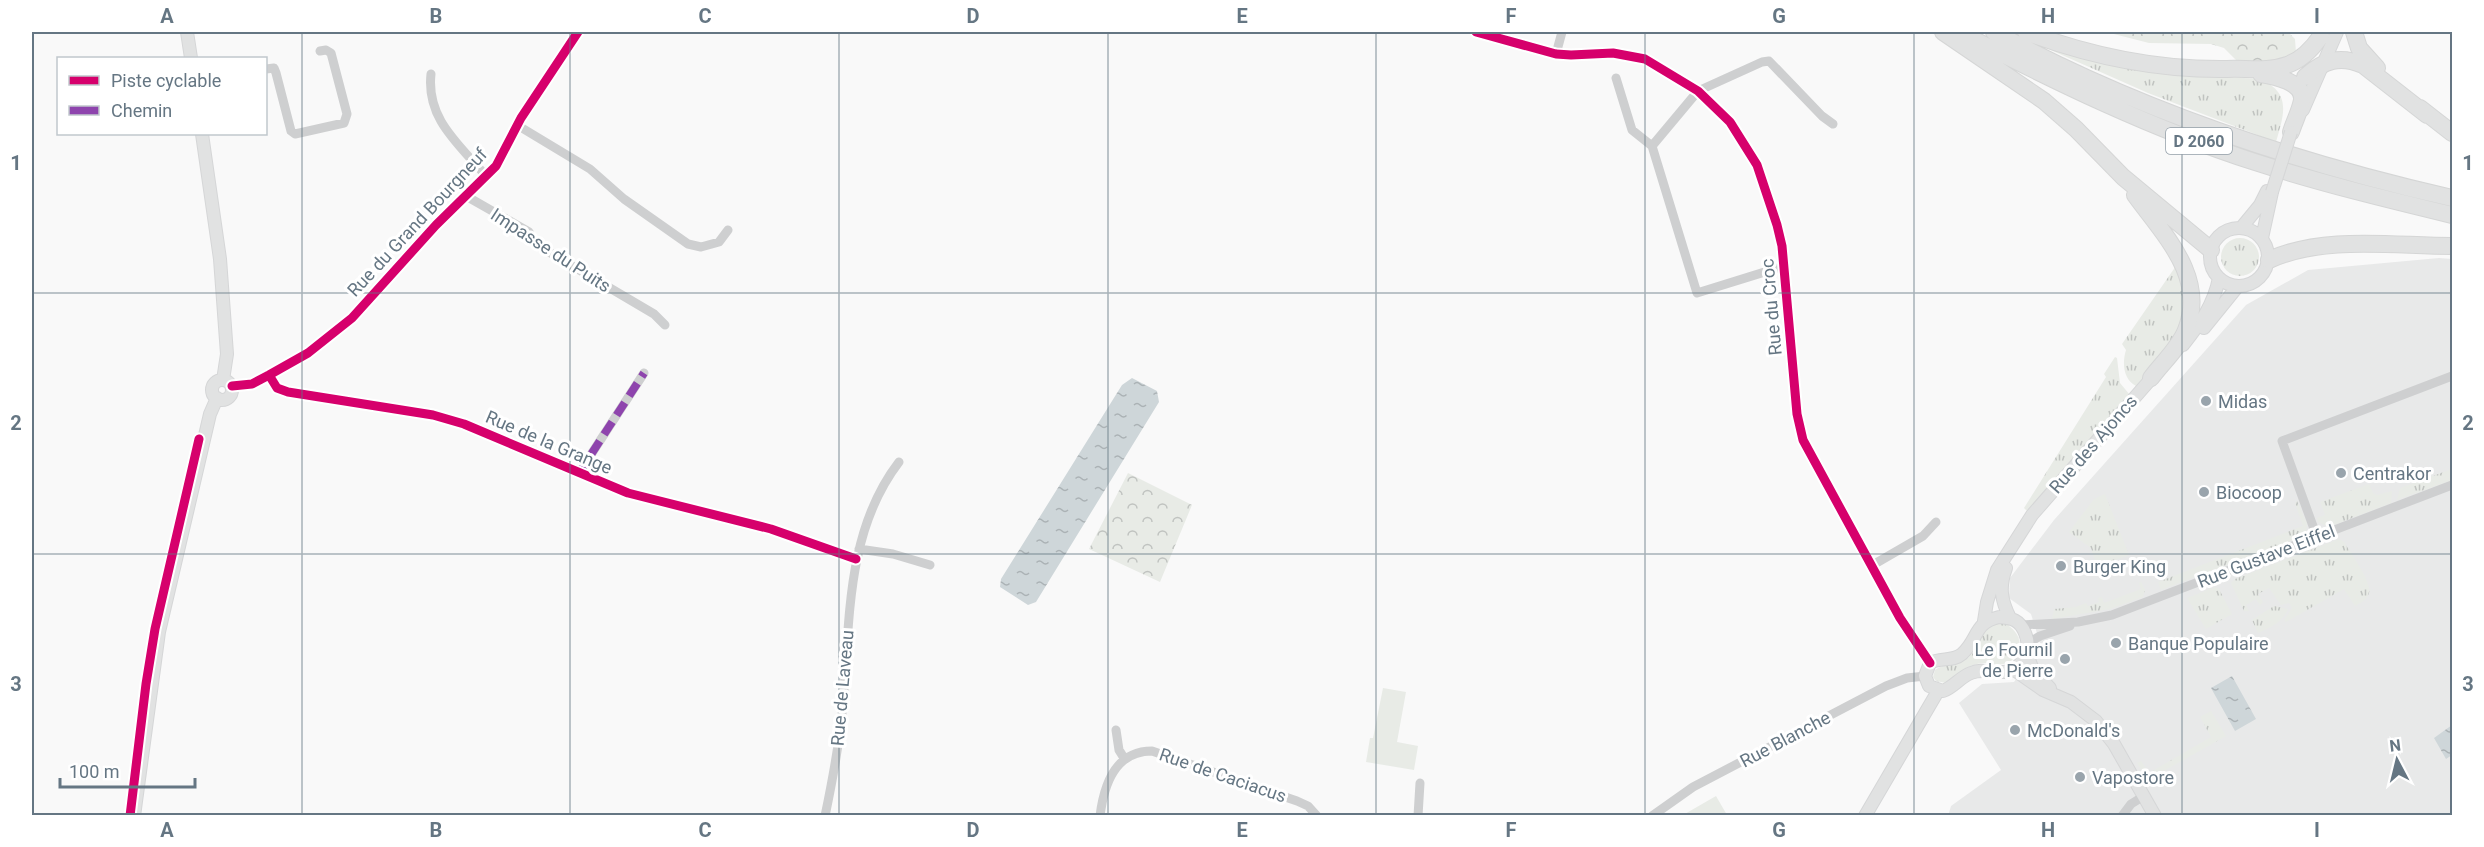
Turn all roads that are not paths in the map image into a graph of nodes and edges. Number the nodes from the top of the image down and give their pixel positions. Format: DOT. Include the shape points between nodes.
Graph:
graph roads {
  1 [pos="187,32"];
  2 [pos="578,32"];
  3 [pos="1476,32"];
  4 [pos="1562,32"];
  5 [pos="1943,32"];
  6 [pos="1959,32"];
  7 [pos="1994,32"];
  8 [pos="2026,32"];
  9 [pos="2354,32"];
  10 [pos="2327,33"];
  11 [pos="320,51"];
  12 [pos="1556,54"];
  13 [pos="191,57"];
  14 [pos="2323,63"];
  15 [pos="267,69"];
  16 [pos="2210,70"];
  17 [pos="430,74"];
  18 [pos="1616,78"];
  19 [pos="2303,84"];
  20 [pos="1698,92"];
  21 [pos="2427,115"];
  22 [pos="1833,124"];
  23 [pos="517,125"];
  24 [pos="2289,132"];
  25 [pos="2452,133"];
  26 [pos="202,135"];
  27 [pos="1652,146"];
  28 [pos="486,176"];
  29 [pos="2123,177"];
  30 [pos="2270,191"];
  31 [pos="466,195"];
  32 [pos="2452,198"];
  33 [pos="2452,215"];
  34 [pos="2241,228"];
  35 [pos="728,230"];
  36 [pos="2262,238"];
  37 [pos="2452,246"];
  38 [pos="2211,250"];
  39 [pos="2269,260"];
  40 [pos="1784,266"];
  41 [pos="2218,278"];
  42 [pos="2238,286"];
  43 [pos="665,325"];
  44 [pos="644,373"];
  45 [pos="269,375"];
  46 [pos="2452,376"];
  47 [pos="2151,378"];
  48 [pos="227,383"];
  49 [pos="899,462"];
  50 [pos="579,473"];
  51 [pos="2452,485"];
  52 [pos="1936,522"];
  53 [pos="2317,537"];
  54 [pos="859,549"];
  55 [pos="856,560"];
  56 [pos="930,565"];
  57 [pos="1872,566"];
  58 [pos="2010,618"];
  59 [pos="1984,621"];
  60 [pos="2078,622"];
  61 [pos="2022,625"];
  62 [pos="2027,649"];
  63 [pos="1930,663"];
  64 [pos="2013,669"];
  65 [pos="1925,676"];
  66 [pos="1938,691"];
  67 [pos="2058,695"];
  68 [pos="1116,730"];
  69 [pos="1124,758"];
  70 [pos="1420,783"];
  71 [pos="2144,796"];
  72 [pos="134,816"];
  73 [pos="825,816"];
  74 [pos="1100,816"];
  75 [pos="1317,816"];
  76 [pos="1418,816"];
  77 [pos="1652,816"];
  78 [pos="1865,816"];
  79 [pos="2121,816"];
  80 [pos="2155,816"];
  1 -- 13 [label="street"];
  2 -- 23 [label="street, Rue du Grand Bourgneuf"];
  3 -- 12 [label="street, Rue du Croc"];
  4 -- 12 [label="street"];
  5 -- 29 [label="highway" via="2044,101"];
  6 -- 33 [label="highway, D 2060" via="2055,81 2253,162"];
  7 -- 32 [label="highway, D 2060" via="2088,78 2258,145 2366,178"];
  8 -- 16 [label="highway" via="2117,58"];
  9 -- 21 [label="highway" via="2368,60"];
  10 -- 14 [label="street"];
  10 -- 16 [label="highway" via="2304,56 2284,66 2266,70"];
  10 -- 19 [label="street"];
  11 -- 15 [label="street" via="332,53 347,114 344,123 295,134 274,68"];
  12 -- 20 [label="street, Rue du Croc" via="1635,55"];
  14 -- 19 [label="highway"];
  14 -- 21 [label="highway" via="2340,59 2363,65"];
  14 -- 24 [label="street"];
  16 -- 19 [label="highway" via="2273,75 2294,85"];
  17 -- 28 [label="street" via="429,92 439,122"];
  18 -- 27 [label="street" via="1632,130"];
  19 -- 24 [label="highway" via="2302,99"];
  20 -- 22 [label="street" via="1769,61"];
  20 -- 27 [label="street"];
  20 -- 40 [label="street, Rue du Croc" via="1730,122 1757,165 1777,225"];
  21 -- 25 [label="highway"];
  23 -- 28 [label="street, Rue du Grand Bourgneuf" via="496,166"];
  23 -- 35 [label="street" via="590,169 624,199 688,244 701,247 718,242"];
  24 -- 30 [label="street, bridge"];
  26 -- 48 [label="street" via="220,259"];
  27 -- 40 [label="street" via="1696,293"];
  28 -- 31 [label="street, Rue du Grand Bourgneuf"];
  29 -- 38 [label="highway"];
  29 -- 47 [label="highway" via="2180,257 2192,288 2186,331"];
  30 -- 34 [label="street"];
  30 -- 36 [label="street"];
  31 -- 43 [label="street, Impasse du Puits" via="529,232 537,245"];
  31 -- 45 [label="street, Rue du Grand Bourgneuf" via="352,318 308,353"];
  34 -- 36 [label="street"];
  34 -- 38 [label="street" via="2222,233"];
  36 -- 39 [label="street"];
  37 -- 39 [label="highway" via="2319,246"];
  38 -- 41 [label="street" via="2210,260"];
  39 -- 42 [label="street" via="2262,276 2247,286"];
  40 -- 57 [label="street, Rue du Croc" via="1797,414 1803,440"];
  41 -- 42 [label="street"];
  41 -- 47 [label="street, Rue des Ajoncs" via="2216,294 2200,325"];
  42 -- 58 [label="street, Rue des Ajoncs" via="2023,537 2006,569 2001,592"];
  44 -- 50 [label="street"];
  45 -- 48 [label="street" via="252,384"];
  45 -- 50 [label="street, Rue de la Grange" via="278,388 288,392 434,415 464,424"];
  46 -- 53 [label="street" via="2282,441"];
  47 -- 59 [label="street, Rue des Ajoncs" via="2051,490 2013,543 1993,581"];
  48 -- 72 [label="street" via="215,383 212,388 217,398 159,632"];
  49 -- 54 [label="street, Rue de Laveau" via="877,495"];
  50 -- 55 [label="street, Rue de la Grange" via="644,499 771,529"];
  51 -- 53 [label="street, Rue Gustave Eiffel"];
  52 -- 57 [label="street" via="1923,536"];
  53 -- 60 [label="street, Rue Gustave Eiffel" via="2112,615"];
  54 -- 55 [label="street, Rue de Laveau"];
  54 -- 56 [label="street"];
  55 -- 73 [label="street, Rue de Laveau" via="843,706"];
  57 -- 63 [label="street, Rue du Croc"];
  58 -- 59 [label="street"];
  58 -- 61 [label="street"];
  59 -- 63 [label="street, Rue des Ajoncs" via="1958,657"];
  60 -- 61 [label="street, Rue Gustave Eiffel"];
  60 -- 62 [label="street, Rue Gustave Eiffel" via="2040,636"];
  61 -- 62 [label="street"];
  62 -- 64 [label="street"];
  62 -- 67 [label="street" via="2033,670"];
  63 -- 65 [label="street"];
  64 -- 66 [label="street" via="1978,670 1949,689"];
  64 -- 67 [label="street" via="2043,690"];
  65 -- 66 [label="street" via="1929,686"];
  65 -- 77 [label="street, Rue Blanche" via="1886,686 1693,787"];
  66 -- 78 [label="street"];
  67 -- 71 [label="street" via="2105,731"];
  68 -- 69 [label="street"];
  69 -- 74 [label="street" via="1111,773"];
  69 -- 75 [label="street, Rue de Caciacus" via="1140,751 1157,751 1298,801"];
  70 -- 76 [label="street"];
  71 -- 79 [label="street"];
  71 -- 80 [label="street"];
}
